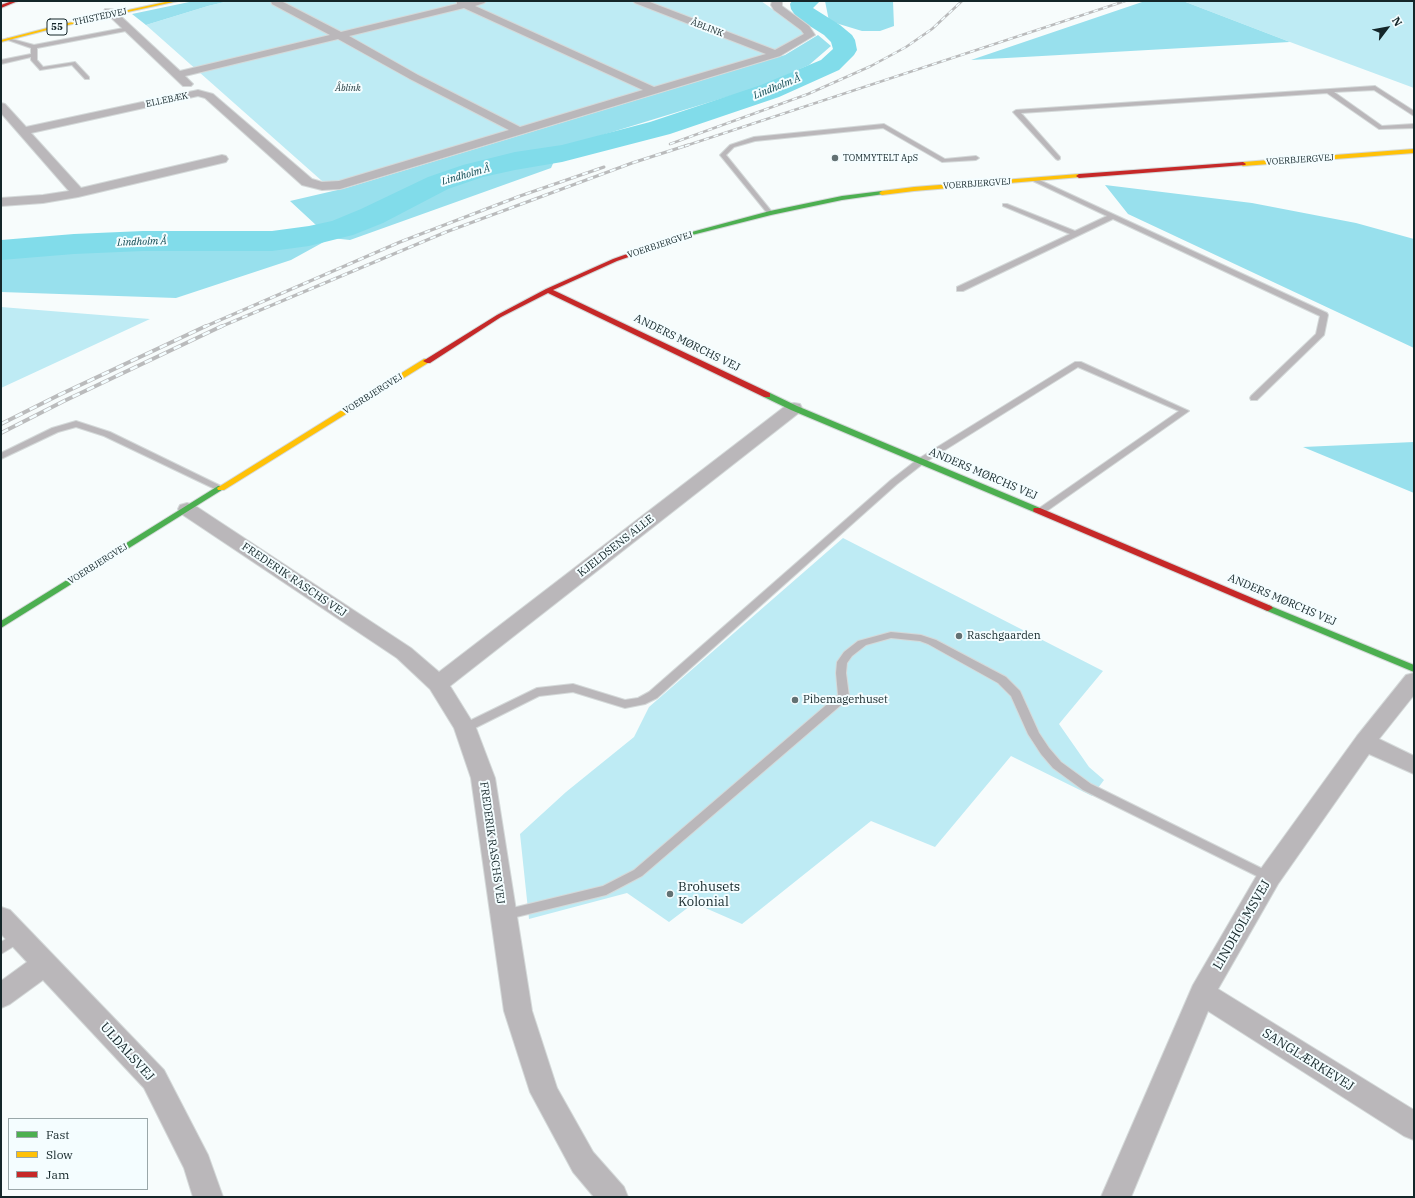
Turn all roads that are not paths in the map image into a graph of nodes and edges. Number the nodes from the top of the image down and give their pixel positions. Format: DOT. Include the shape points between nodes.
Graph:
graph roads {
  1 [pos="16,1"];
  2 [pos="157,1"];
  3 [pos="176,1"];
  4 [pos="482,1"];
  5 [pos="638,1"];
  6 [pos="276,2"];
  7 [pos="774,2"];
  8 [pos="461,3"];
  9 [pos="1,7"];
  10 [pos="111,13"];
  11 [pos="129,29"];
  12 [pos="1,34"];
  13 [pos="340,36"];
  14 [pos="6,40"];
  15 [pos="34,47"];
  16 [pos="776,54"];
  17 [pos="34,55"];
  18 [pos="1,62"];
  19 [pos="178,75"];
  20 [pos="87,78"];
  21 [pos="653,91"];
  22 [pos="1328,91"];
  23 [pos="198,93"];
  24 [pos="1,106"];
  25 [pos="1414,114"];
  26 [pos="1414,126"];
  27 [pos="24,131"];
  28 [pos="519,131"];
  29 [pos="1414,151"];
  30 [pos="976,158"];
  31 [pos="1058,158"];
  32 [pos="222,159"];
  33 [pos="1035,180"];
  34 [pos="78,193"];
  35 [pos="1,202"];
  36 [pos="1005,205"];
  37 [pos="770,213"];
  38 [pos="1113,216"];
  39 [pos="1076,234"];
  40 [pos="960,289"];
  41 [pos="548,290"];
  42 [pos="1254,398"];
  43 [pos="794,408"];
  44 [pos="1,456"];
  45 [pos="921,461"];
  46 [pos="220,488"];
  47 [pos="186,509"];
  48 [pos="1041,511"];
  49 [pos="1,625"];
  50 [pos="1414,669"];
  51 [pos="1414,680"];
  52 [pos="438,684"];
  53 [pos="465,728"];
  54 [pos="1365,742"];
  55 [pos="1414,766"];
  56 [pos="1270,877"];
  57 [pos="502,916"];
  58 [pos="1,917"];
  59 [pos="10,943"];
  60 [pos="46,963"];
  61 [pos="1202,993"];
  62 [pos="1,996"];
  63 [pos="1414,1126"];
  64 [pos="208,1197"];
  65 [pos="613,1197"];
  66 [pos="1116,1197"];
  1 -- 9 [label="street"];
  2 -- 10 [label="street, THISTEDVEJ / 55"];
  3 -- 10 [label="street, THISTEDVEJ / 55"];
  4 -- 8 [label="street"];
  5 -- 16 [label="street, ÅBLINK"];
  6 -- 13 [label="street"];
  7 -- 16 [label="street" via="810,35"];
  8 -- 13 [label="street"];
  8 -- 21 [label="street"];
  10 -- 11 [label="street, ELLEBÆK"];
  10 -- 12 [label="street, THISTEDVEJ / 55"];
  10 -- 14 [label="street, THISTEDVEJ / 55"];
  11 -- 15 [label="lane"];
  11 -- 19 [label="street, ELLEBÆK"];
  13 -- 19 [label="street"];
  13 -- 28 [label="street"];
  14 -- 15 [label="lane"];
  15 -- 17 [label="lane"];
  16 -- 21 [label="street"];
  17 -- 18 [label="lane"];
  17 -- 20 [label="lane" via="34,60 42,69 73,63"];
  19 -- 23 [label="street, ELLEBÆK"];
  21 -- 28 [label="street"];
  22 -- 25 [label="lane" via="1375,88"];
  22 -- 26 [label="lane" via="1381,128"];
  22 -- 31 [label="lane" via="1016,112"];
  23 -- 27 [label="street, ELLEBÆK"];
  23 -- 28 [label="street" via="209,96 307,182 322,186 340,185"];
  24 -- 27 [label="street"];
  27 -- 34 [label="street"];
  29 -- 33 [label="street, VOERBJERGVEJ"];
  30 -- 37 [label="lane" via="944,161 884,126 754,139 732,146 723,155"];
  32 -- 34 [label="street"];
  33 -- 37 [label="street, VOERBJERGVEJ" via="871,194"];
  33 -- 38 [label="lane"];
  34 -- 35 [label="street"];
  36 -- 39 [label="lane"];
  37 -- 41 [label="street, VOERBJERGVEJ" via="690,234 615,260"];
  38 -- 39 [label="lane"];
  38 -- 42 [label="lane" via="1324,315 1320,335"];
  39 -- 40 [label="lane"];
  41 -- 43 [label="street, ANDERS MØRCHS VEJ"];
  41 -- 46 [label="street, VOERBJERGVEJ" via="499,316"];
  43 -- 45 [label="street, ANDERS MØRCHS VEJ"];
  43 -- 52 [label="street, KJELDSENS ALLE"];
  44 -- 46 [label="lane" via="55,430 76,424 106,434"];
  45 -- 48 [label="street, ANDERS MØRCHS VEJ"];
  45 -- 48 [label="lane" via="1078,364 1185,411"];
  45 -- 53 [label="lane" via="894,482 653,696 625,704 573,688 537,692"];
  46 -- 47 [label="street, VOERBJERGVEJ"];
  47 -- 49 [label="street, VOERBJERGVEJ"];
  47 -- 52 [label="street, FREDERIK RASCHS VEJ" via="404,653"];
  48 -- 50 [label="street, ANDERS MØRCHS VEJ"];
  51 -- 54 [label="street, LINDHOLMSVEJ"];
  52 -- 53 [label="street, FREDERIK RASCHS VEJ"];
  53 -- 57 [label="street, FREDERIK RASCHS VEJ" via="484,778"];
  54 -- 55 [label="street"];
  54 -- 56 [label="street, LINDHOLMSVEJ"];
  56 -- 57 [label="lane" via="1087,787 1057,765 1045,751 1026,720 1016,694 1006,683 932,642 921,638 891,635 862,643 848,654 842,662 844,696 638,873 606,890"];
  56 -- 61 [label="street, LINDHOLMSVEJ"];
  57 -- 65 [label="street, FREDERIK RASCHS VEJ" via="518,1011 544,1092 583,1162"];
  58 -- 59 [label="street, ULDALSVEJ"];
  59 -- 60 [label="street, ULDALSVEJ"];
  60 -- 62 [label="street"];
  60 -- 64 [label="street, ULDALSVEJ" via="154,1079 198,1165"];
  61 -- 63 [label="street, SANGLÆRKEVEJ"];
  61 -- 66 [label="street, LINDHOLMSVEJ"];
}
